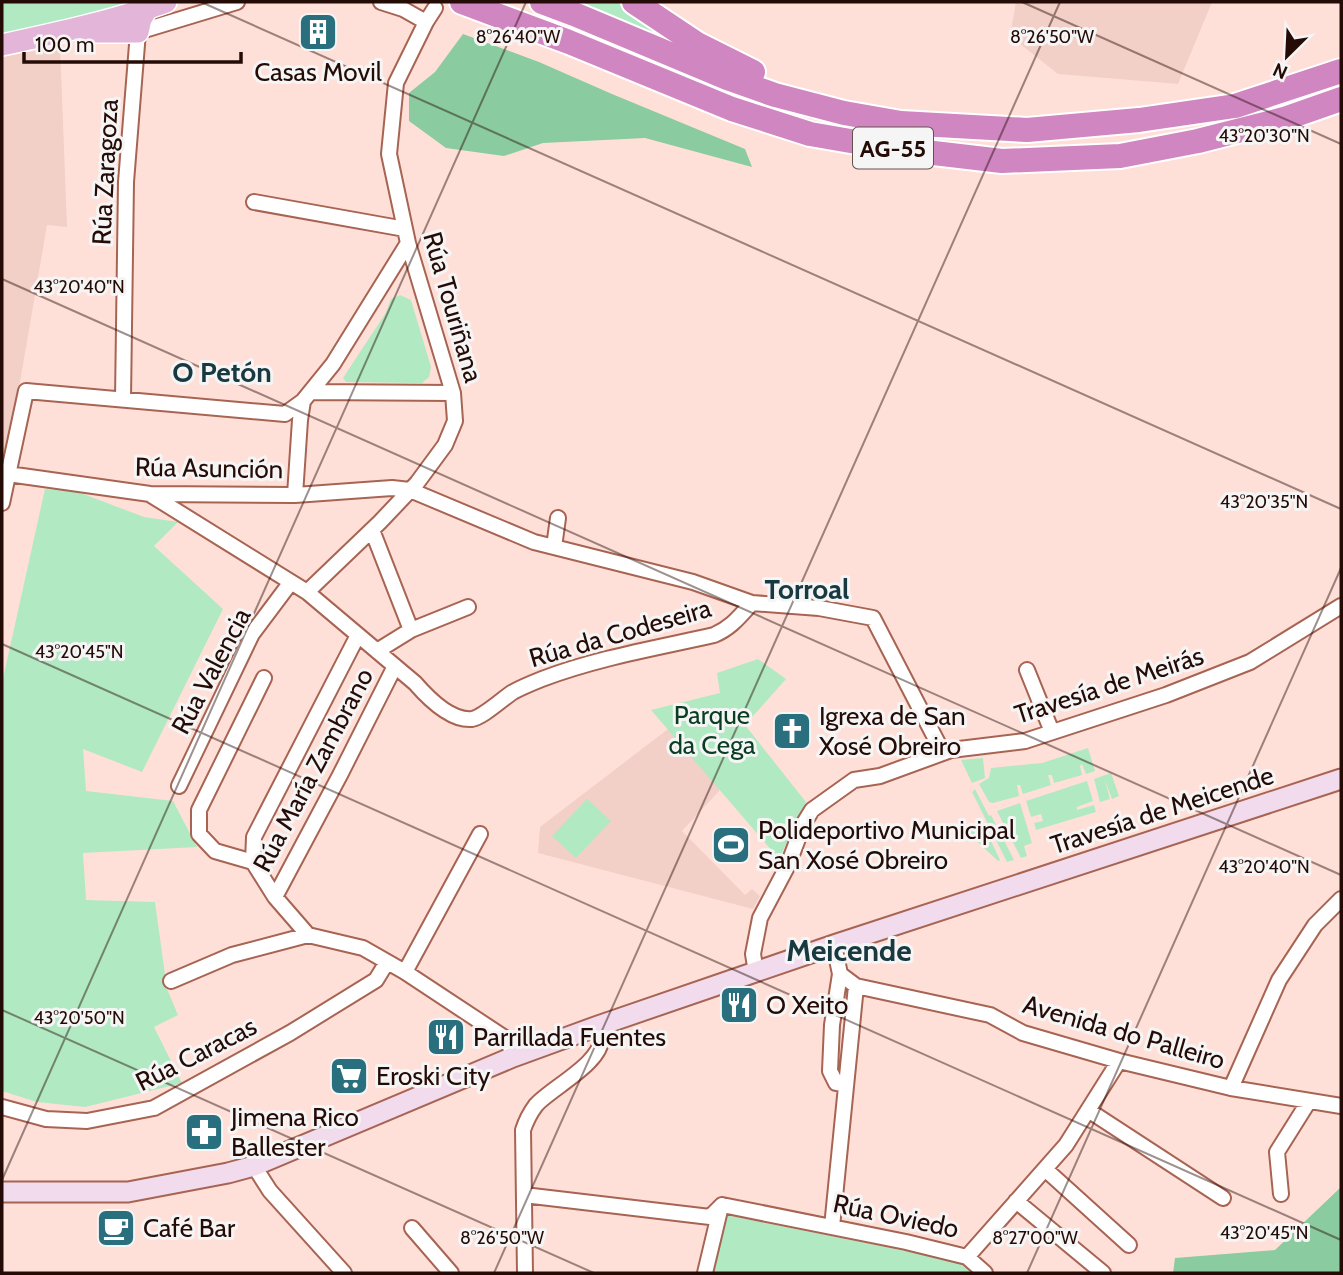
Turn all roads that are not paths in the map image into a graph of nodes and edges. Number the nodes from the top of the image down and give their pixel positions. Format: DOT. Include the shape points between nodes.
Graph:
graph roads {
  1 [pos="237,2"];
  2 [pos="381,2"];
  3 [pos="462,2"];
  4 [pos="542,2"];
  5 [pos="634,2"];
  6 [pos="156,5"];
  7 [pos="435,8"];
  8 [pos="426,22"];
  9 [pos="63,32"];
  10 [pos="138,32"];
  11 [pos="2,45"];
  12 [pos="1341,71"];
  13 [pos="1341,99"];
  14 [pos="949,127"];
  15 [pos="254,202"];
  16 [pos="406,236"];
  17 [pos="453,393"];
  18 [pos="307,397"];
  19 [pos="124,399"];
  20 [pos="8,474"];
  21 [pos="410,490"];
  22 [pos="150,494"];
  23 [pos="295,495"];
  24 [pos="2,503"];
  25 [pos="558,518"];
  26 [pos="372,530"];
  27 [pos="554,547"];
  28 [pos="291,582"];
  29 [pos="307,592"];
  30 [pos="752,603"];
  31 [pos="468,607"];
  32 [pos="1341,607"];
  33 [pos="411,630"];
  34 [pos="358,635"];
  35 [pos="377,651"];
  36 [pos="395,666"];
  37 [pos="1027,670"];
  38 [pos="264,678"];
  39 [pos="1052,733"];
  40 [pos="943,753"];
  41 [pos="1341,779"];
  42 [pos="179,786"];
  43 [pos="480,834"];
  44 [pos="253,862"];
  45 [pos="275,897"];
  46 [pos="1341,899"];
  47 [pos="309,935"];
  48 [pos="834,945"];
  49 [pos="387,962"];
  50 [pos="405,972"];
  51 [pos="757,972"];
  52 [pos="840,974"];
  53 [pos="171,981"];
  54 [pos="856,986"];
  55 [pos="598,1026"];
  56 [pos="513,1057"];
  57 [pos="1119,1060"];
  58 [pos="846,1085"];
  59 [pos="1231,1087"];
  60 [pos="1309,1101"];
  61 [pos="1341,1106"];
  62 [pos="2,1107"];
  63 [pos="1088,1110"];
  64 [pos="254,1166"];
  65 [pos="1045,1169"];
  66 [pos="2,1192"];
  67 [pos="1281,1194"];
  68 [pos="523,1195"];
  69 [pos="1223,1198"];
  70 [pos="1016,1201"];
  71 [pos="722,1205"];
  72 [pos="832,1227"];
  73 [pos="412,1228"];
  74 [pos="1129,1245"];
  75 [pos="967,1257"];
  76 [pos="344,1273"];
  77 [pos="451,1273"];
  78 [pos="525,1273"];
  79 [pos="705,1273"];
  80 [pos="985,1273"];
  81 [pos="1103,1273"];
  1 -- 10 [label="street"];
  2 -- 8 [label="street"];
  3 -- 13 [label="highway, AG-55" via="732,109 810,134 1002,161 1120,156 1284,119"];
  4 -- 14 [label="highway, AG-55" via="775,96 844,113"];
  5 -- 14 [label="highway" via="744,69 795,88"];
  6 -- 9 [label="main road"];
  6 -- 10 [label="main road" via="141,19"];
  7 -- 8 [label="street, Rúa Touriñana"];
  8 -- 16 [label="street, Rúa Touriñana" via="396,82 389,154"];
  9 -- 10 [label="main road"];
  9 -- 11 [label="main road"];
  10 -- 19 [label="street, Rúa Zaragoza" via="126,182"];
  12 -- 14 [label="highway, AG-55" via="1235,106 1139,120 1027,130"];
  15 -- 16 [label="street"];
  16 -- 17 [label="street, Rúa Touriñana"];
  16 -- 18 [label="street" via="333,364"];
  17 -- 18 [label="street"];
  17 -- 21 [label="street, Rúa Touriñana" via="455,421 445,445"];
  18 -- 19 [label="street" via="285,414"];
  18 -- 23 [label="street" via="300,420"];
  19 -- 20 [label="street" via="26,391"];
  20 -- 22 [label="street, Rúa Asunción"];
  20 -- 24 [label="street"];
  21 -- 23 [label="street, Rúa Asunción"];
  21 -- 26 [label="street, Rúa Touriñana"];
  21 -- 27 [label="street"];
  22 -- 23 [label="street, Rúa Asunción"];
  22 -- 28 [label="street"];
  25 -- 27 [label="street"];
  26 -- 29 [label="street, Rúa Touriñana"];
  26 -- 33 [label="street"];
  27 -- 30 [label="street" via="693,582"];
  28 -- 29 [label="street"];
  28 -- 42 [label="street, Rúa Valencia" via="252,634"];
  29 -- 34 [label="street"];
  30 -- 36 [label="street, Rúa da Codeseira" via="736,622 714,635 541,679 475,719 448,712"];
  30 -- 40 [label="street" via="873,618"];
  31 -- 33 [label="street"];
  32 -- 39 [label="street, Travesía de Meirás" via="1250,662"];
  33 -- 35 [label="street"];
  34 -- 35 [label="street"];
  34 -- 44 [label="street" via="254,836"];
  35 -- 36 [label="street"];
  36 -- 45 [label="street, Rúa María Zambrano"];
  37 -- 39 [label="street"];
  38 -- 44 [label="street" via="199,810 199,834 215,850"];
  39 -- 40 [label="street, Travesía de Meirás"];
  40 -- 51 [label="street, Travesía de Meirás" via="880,776 854,780 812,810 760,918 753,954"];
  41 -- 48 [label="main road, Travesía de Meicende"];
  43 -- 50 [label="street"];
  44 -- 45 [label="street"];
  45 -- 47 [label="street"];
  46 -- 59 [label="street" via="1315,925 1279,979"];
  47 -- 49 [label="street" via="363,948"];
  47 -- 53 [label="street" via="232,955"];
  48 -- 51 [label="main road, Travesía de Meicende"];
  48 -- 52 [label="street"];
  49 -- 50 [label="street"];
  49 -- 62 [label="street, Rúa Caracas" via="376,980 290,1034 154,1108 87,1121 46,1119"];
  50 -- 56 [label="street" via="508,1040"];
  51 -- 55 [label="main road, Travesía de Meicende"];
  52 -- 54 [label="street"];
  52 -- 58 [label="street" via="830,1070 836,1083"];
  54 -- 57 [label="street, Avenida do Palleiro" via="990,1016 1023,1033"];
  54 -- 58 [label="street"];
  55 -- 56 [label="main road, Travesía de Meicende"];
  55 -- 68 [label="street" via="602,1039 594,1056 528,1117 523,1130"];
  56 -- 64 [label="main road, Travesía de Meicende"];
  57 -- 59 [label="street, Avenida do Palleiro"];
  57 -- 63 [label="street, Rúa Oviedo"];
  58 -- 72 [label="street"];
  59 -- 60 [label="street, Avenida do Palleiro"];
  60 -- 61 [label="street, Avenida do Palleiro"];
  60 -- 67 [label="street" via="1277,1152"];
  63 -- 65 [label="street, Rúa Oviedo"];
  63 -- 69 [label="street"];
  64 -- 66 [label="main road, Travesía de Meicende" via="128,1192"];
  64 -- 76 [label="street" via="270,1191"];
  65 -- 70 [label="street, Rúa Oviedo"];
  65 -- 74 [label="street"];
  68 -- 71 [label="street" via="710,1217"];
  68 -- 78 [label="street"];
  70 -- 75 [label="street, Rúa Oviedo"];
  70 -- 81 [label="street"];
  71 -- 72 [label="street, Rúa Oviedo"];
  71 -- 79 [label="street"];
  72 -- 75 [label="street, Rúa Oviedo"];
  73 -- 77 [label="street"];
  75 -- 80 [label="street"];
}
